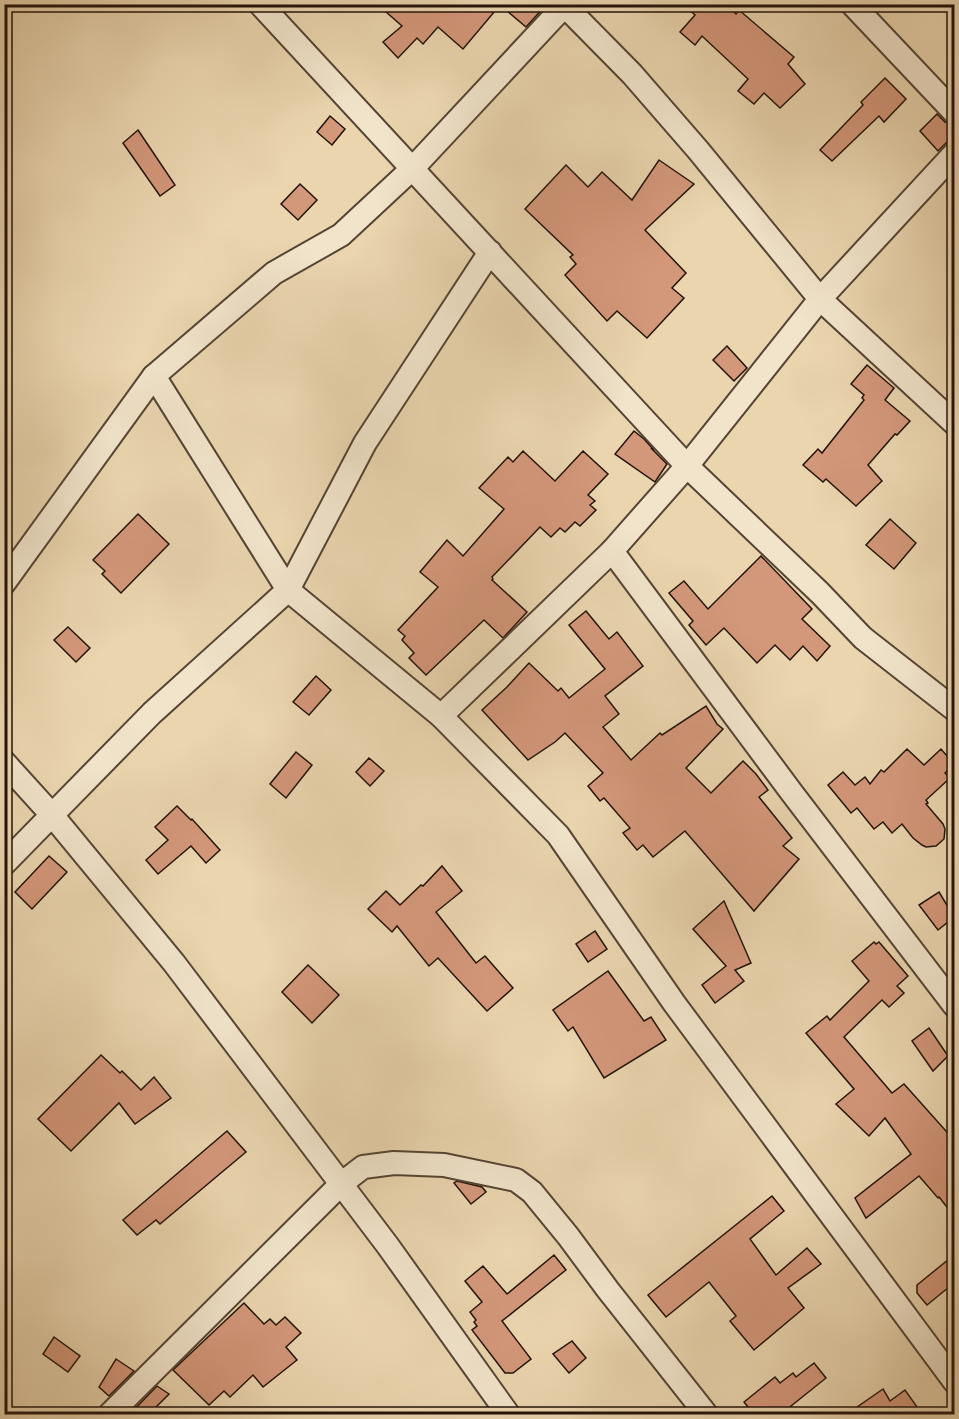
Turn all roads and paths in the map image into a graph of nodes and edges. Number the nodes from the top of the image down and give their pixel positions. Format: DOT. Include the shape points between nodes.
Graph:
graph roads {
  1 [pos="260,4"];
  2 [pos="852,4"];
  3 [pos="565,5"];
  4 [pos="954,112"];
  5 [pos="954,154"];
  6 [pos="412,168"];
  7 [pos="490,252"];
  8 [pos="820,299"];
  9 [pos="154,376"];
  10 [pos="954,423"];
  11 [pos="687,466"];
  12 [pos="612,551"];
  13 [pos="4,583"];
  14 [pos="288,590"];
  15 [pos="954,709"];
  16 [pos="441,717"];
  17 [pos="4,762"];
  18 [pos="52,814"];
  19 [pos="4,864"];
  20 [pos="954,1005"];
  21 [pos="341,1184"];
  22 [pos="954,1381"];
  23 [pos="110,1414"];
  24 [pos="508,1414"];
  25 [pos="706,1414"];
  1 -- 6 [label="street"];
  2 -- 4 [label="street"];
  3 -- 6 [label="street"];
  3 -- 8 [label="street" via="632,74"];
  5 -- 8 [label="street"];
  6 -- 7 [label="street"];
  6 -- 9 [label="street" via="341,235 274,273"];
  7 -- 11 [label="street"];
  7 -- 14 [label="street" via="365,443"];
  8 -- 10 [label="street"];
  8 -- 11 [label="street"];
  9 -- 13 [label="street"];
  9 -- 14 [label="street"];
  11 -- 12 [label="street"];
  11 -- 15 [label="street" via="863,638"];
  12 -- 16 [label="street"];
  12 -- 20 [label="street"];
  14 -- 16 [label="street"];
  14 -- 18 [label="street" via="152,713"];
  16 -- 22 [label="street" via="558,834 674,1003"];
  17 -- 18 [label="street"];
  18 -- 19 [label="street"];
  18 -- 21 [label="street" via="174,963"];
  21 -- 23 [label="street"];
  21 -- 24 [label="street"];
  21 -- 25 [label="street" via="363,1167 394,1163 444,1165 516,1180 532,1192 568,1236"];
}
